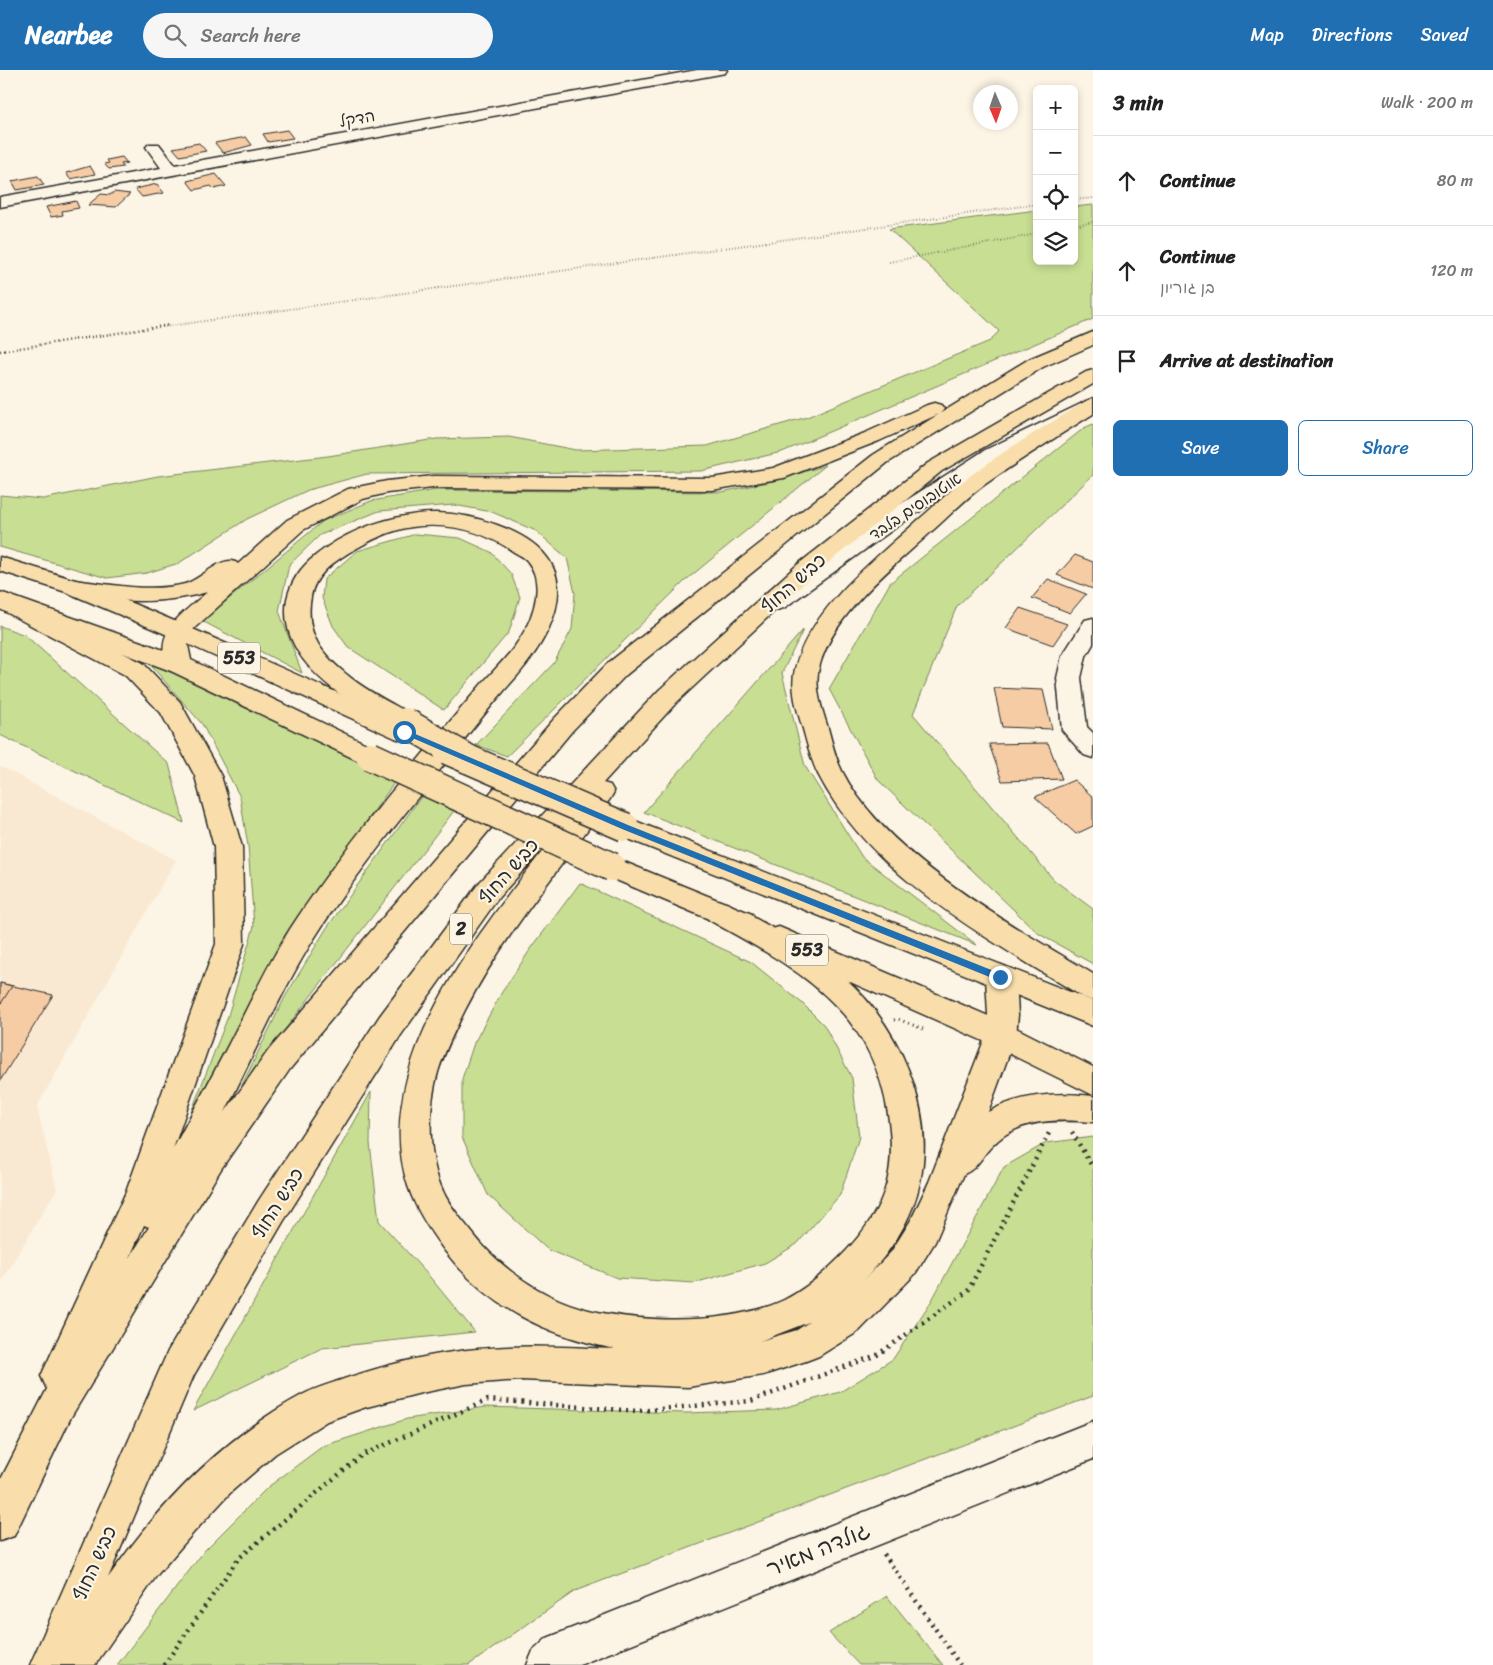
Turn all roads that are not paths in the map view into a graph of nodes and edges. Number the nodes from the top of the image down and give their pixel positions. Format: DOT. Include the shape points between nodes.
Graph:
graph roads {
  1 [pos="720,70"];
  2 [pos="154,147"];
  3 [pos="170,170"];
  4 [pos="0,202"];
  5 [pos="1093,338"];
  6 [pos="1036,364"];
  7 [pos="1093,376"];
  8 [pos="1093,405"];
  9 [pos="481,481"];
  10 [pos="0,564"];
  11 [pos="74,587"];
  12 [pos="0,599"];
  13 [pos="747,624"];
  14 [pos="1093,625"];
  15 [pos="178,631"];
  16 [pos="180,665"];
  17 [pos="668,696"];
  18 [pos="404,727"];
  19 [pos="1093,750"];
  20 [pos="719,912"];
  21 [pos="1000,977"];
  22 [pos="1093,989"];
  23 [pos="1093,1014"];
  24 [pos="1001,1035"];
  25 [pos="1093,1082"];
  26 [pos="1093,1109"];
  27 [pos="945,1182"];
  28 [pos="58,1404"];
  29 [pos="1093,1440"];
  30 [pos="0,1505"];
  31 [pos="0,1522"];
  32 [pos="50,1665"];
  33 [pos="71,1665"];
  34 [pos="547,1665"];
  1 -- 3 [label="street, הדקל"];
  2 -- 3 [label="street"];
  3 -- 4 [label="street, הדקל"];
  5 -- 6 [label="main road"];
  6 -- 9 [label="main road" via="872,437 777,474 712,484"];
  6 -- 28 [label="main road" via="880,459 617,669 563,726 279,1060 210,1159"];
  7 -- 13 [label="main road, כביש החוף / 2" via="935,467 805,570"];
  8 -- 13 [label="street, אוטובוסים בלבד" via="992,454 887,523"];
  8 -- 22 [label="main road" via="980,478 887,559 847,601 818,640 807,669 806,690 819,742 832,775 852,807 876,833 928,880 980,919"];
  9 -- 11 [label="main road" via="405,480 363,486 324,500 269,533 200,587 137,594"];
  9 -- 15 [label="main road" via="387,487 356,494 327,508 295,525"];
  10 -- 11 [label="main road, 553"];
  11 -- 15 [label="main road, 553"];
  12 -- 16 [label="main road, 553"];
  12 -- 30 [label="main road" via="134,669 171,708 208,776 228,847 230,944 142,1192"];
  13 -- 17 [label="main road, כביש החוף / 2"];
  14 -- 19 [label="street" via="1074,656 1070,678 1076,730"];
  15 -- 16 [label="main road" via="176,645"];
  15 -- 18 [label="main road, 553"];
  16 -- 20 [label="main road, 553, bridge" via="612,867"];
  17 -- 20 [label="main road" via="490,942 454,1002 432,1047 422,1078 416,1137 421,1172 429,1197 471,1259 526,1302 593,1328 644,1335 684,1338 752,1327 788,1315 824,1294 876,1244 893,1217 906,1181 908,1146 905,1112 900,1090 874,1033 851,1001 828,980 779,946"];
  17 -- 32 [label="main road, כביש החוף / 2" via="489,890 390,1026 271,1211 181,1364"];
  18 -- 21 [label="main road, 553, bridge" via="468,759 625,827"];
  18 -- 28 [label="main road" via="326,671 305,644 298,604 302,586 315,568 332,554 364,535 398,523 456,521 512,539 538,559 544,574 547,597 536,632 522,655 362,849 295,945"];
  20 -- 24 [label="main road, 553"];
  21 -- 23 [label="main road"];
  21 -- 24 [label="main road"];
  24 -- 25 [label="main road"];
  24 -- 27 [label="main road"];
  26 -- 27 [label="main road" via="1046,1108 1018,1113 995,1123 977,1139"];
  27 -- 33 [label="main road" via="923,1231 903,1263 847,1319 806,1344 763,1358 688,1370 530,1363 466,1367 392,1382 316,1407 262,1441 219,1478 143,1561"];
  28 -- 31 [label="main road"];
  29 -- 34 [label="street, גולדה מאיר" via="561,1652"];
}
